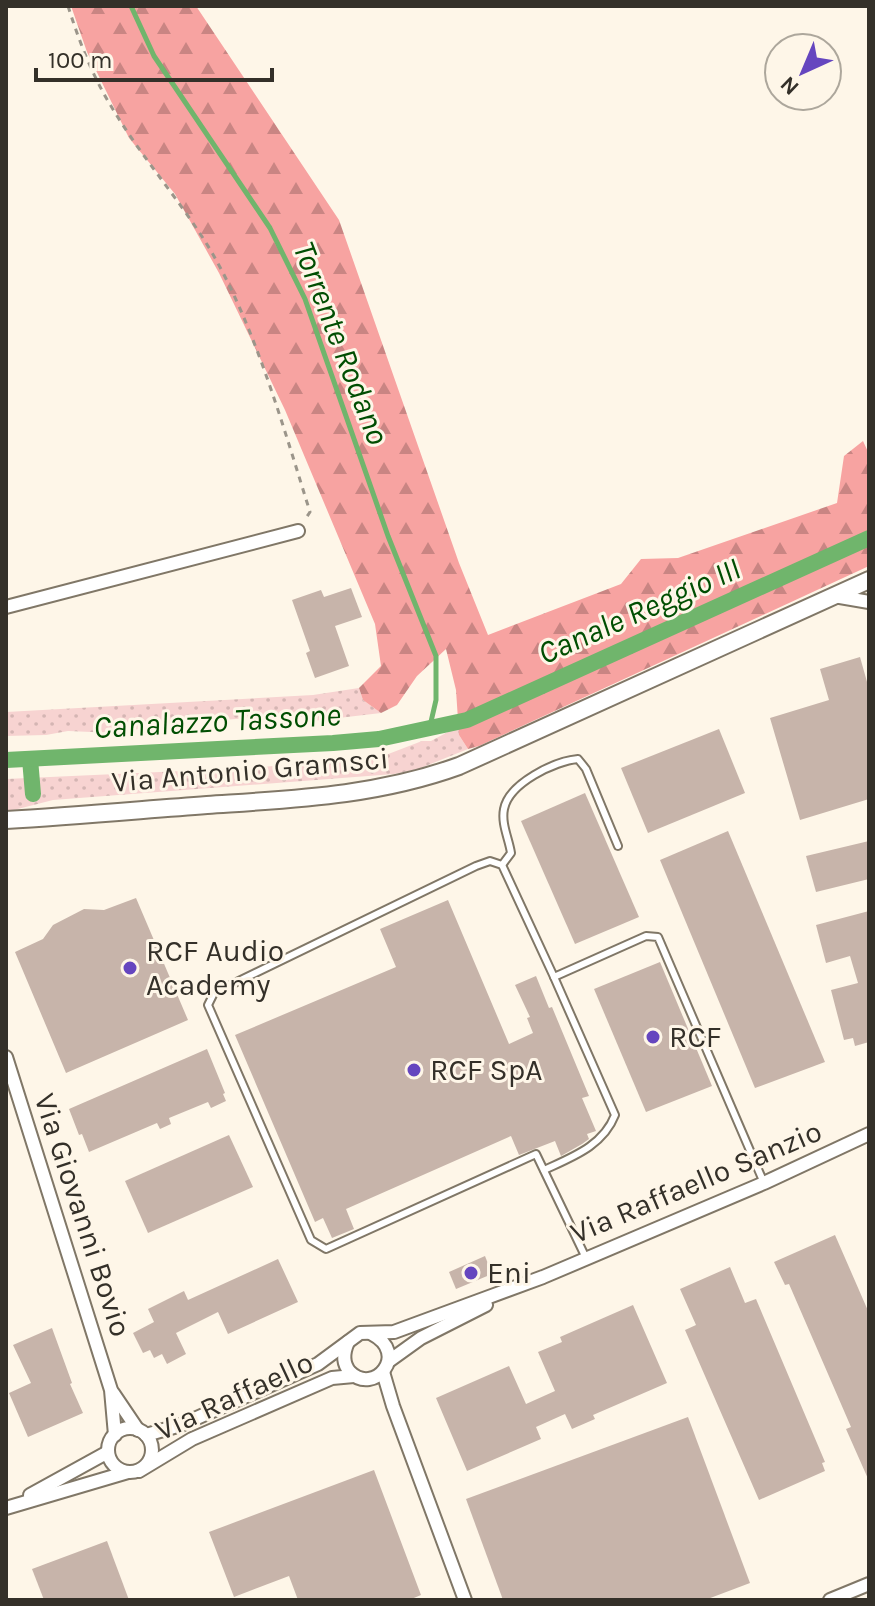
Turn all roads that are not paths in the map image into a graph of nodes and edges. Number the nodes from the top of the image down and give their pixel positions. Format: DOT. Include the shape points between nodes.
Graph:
graph roads {
  1 [pos="298,531"];
  2 [pos="869,580"];
  3 [pos="834,596"];
  4 [pos="869,602"];
  5 [pos="6,607"];
  6 [pos="25,819"];
  7 [pos="6,820"];
  8 [pos="6,833"];
  9 [pos="618,846"];
  10 [pos="502,865"];
  11 [pos="554,977"];
  12 [pos="6,1057"];
  13 [pos="869,1134"];
  14 [pos="544,1170"];
  15 [pos="764,1183"];
  16 [pos="586,1258"];
  17 [pos="543,1277"];
  18 [pos="372,1333"];
  19 [pos="350,1340"];
  20 [pos="386,1367"];
  21 [pos="354,1376"];
  22 [pos="369,1379"];
  23 [pos="111,1390"];
  24 [pos="393,1406"];
  25 [pos="142,1433"];
  26 [pos="115,1435"];
  27 [pos="108,1452"];
  28 [pos="133,1471"];
  29 [pos="10,1506"];
  30 [pos="869,1584"];
  31 [pos="465,1600"];
  32 [pos="830,1600"];
  1 -- 5 [label="street"];
  2 -- 3 [label="street, Via Antonio Gramsci"];
  3 -- 4 [label="street"];
  3 -- 6 [label="street, Via Antonio Gramsci" via="469,762 398,786"];
  6 -- 7 [label="street, Via Antonio Gramsci"];
  6 -- 8 [label="street"];
  9 -- 10 [label="lane" via="586,769 578,759 565,760 523,781 504,808 511,853"];
  10 -- 11 [label="lane"];
  10 -- 14 [label="lane" via="490,861 476,866 214,993 208,1005 311,1240 326,1249 536,1154"];
  11 -- 14 [label="lane" via="615,1115 594,1144"];
  11 -- 15 [label="lane" via="646,936 658,937"];
  12 -- 23 [label="street, Via Giovanni Bovio"];
  13 -- 15 [label="street, Via Raffaello Sanzio"];
  14 -- 16 [label="lane"];
  15 -- 16 [label="street, Via Raffaello Sanzio"];
  16 -- 17 [label="street, Via Raffaello Sanzio"];
  17 -- 18 [label="street, Via Raffaello" via="394,1332"];
  17 -- 20 [label="street" via="421,1338"];
  18 -- 19 [label="street, Via Raffaello"];
  18 -- 20 [label="street" via="389,1349"];
  19 -- 21 [label="street, Via Raffaello" via="343,1352"];
  19 -- 25 [label="street, Via Raffaello" via="318,1364 181,1425"];
  20 -- 22 [label="street"];
  20 -- 24 [label="street"];
  21 -- 22 [label="street, Via Raffaello"];
  21 -- 28 [label="street, Via Raffaello" via="332,1378 192,1439"];
  22 -- 24 [label="street"];
  23 -- 25 [label="street, Via Giovanni Bovio"];
  23 -- 26 [label="street, Via Giovanni Bovio"];
  24 -- 31 [label="street"];
  25 -- 26 [label="street, Via Raffaello" via="121,1430"];
  25 -- 28 [label="street, Via Raffaello" via="152,1446 151,1456 145,1467"];
  26 -- 27 [label="street, Via Raffaello"];
  27 -- 28 [label="street, Via Raffaello" via="118,1469"];
  27 -- 29 [label="street, Via Raffaello"];
  28 -- 29 [label="street, Via Raffaello"];
  30 -- 32 [label="street"];
}
